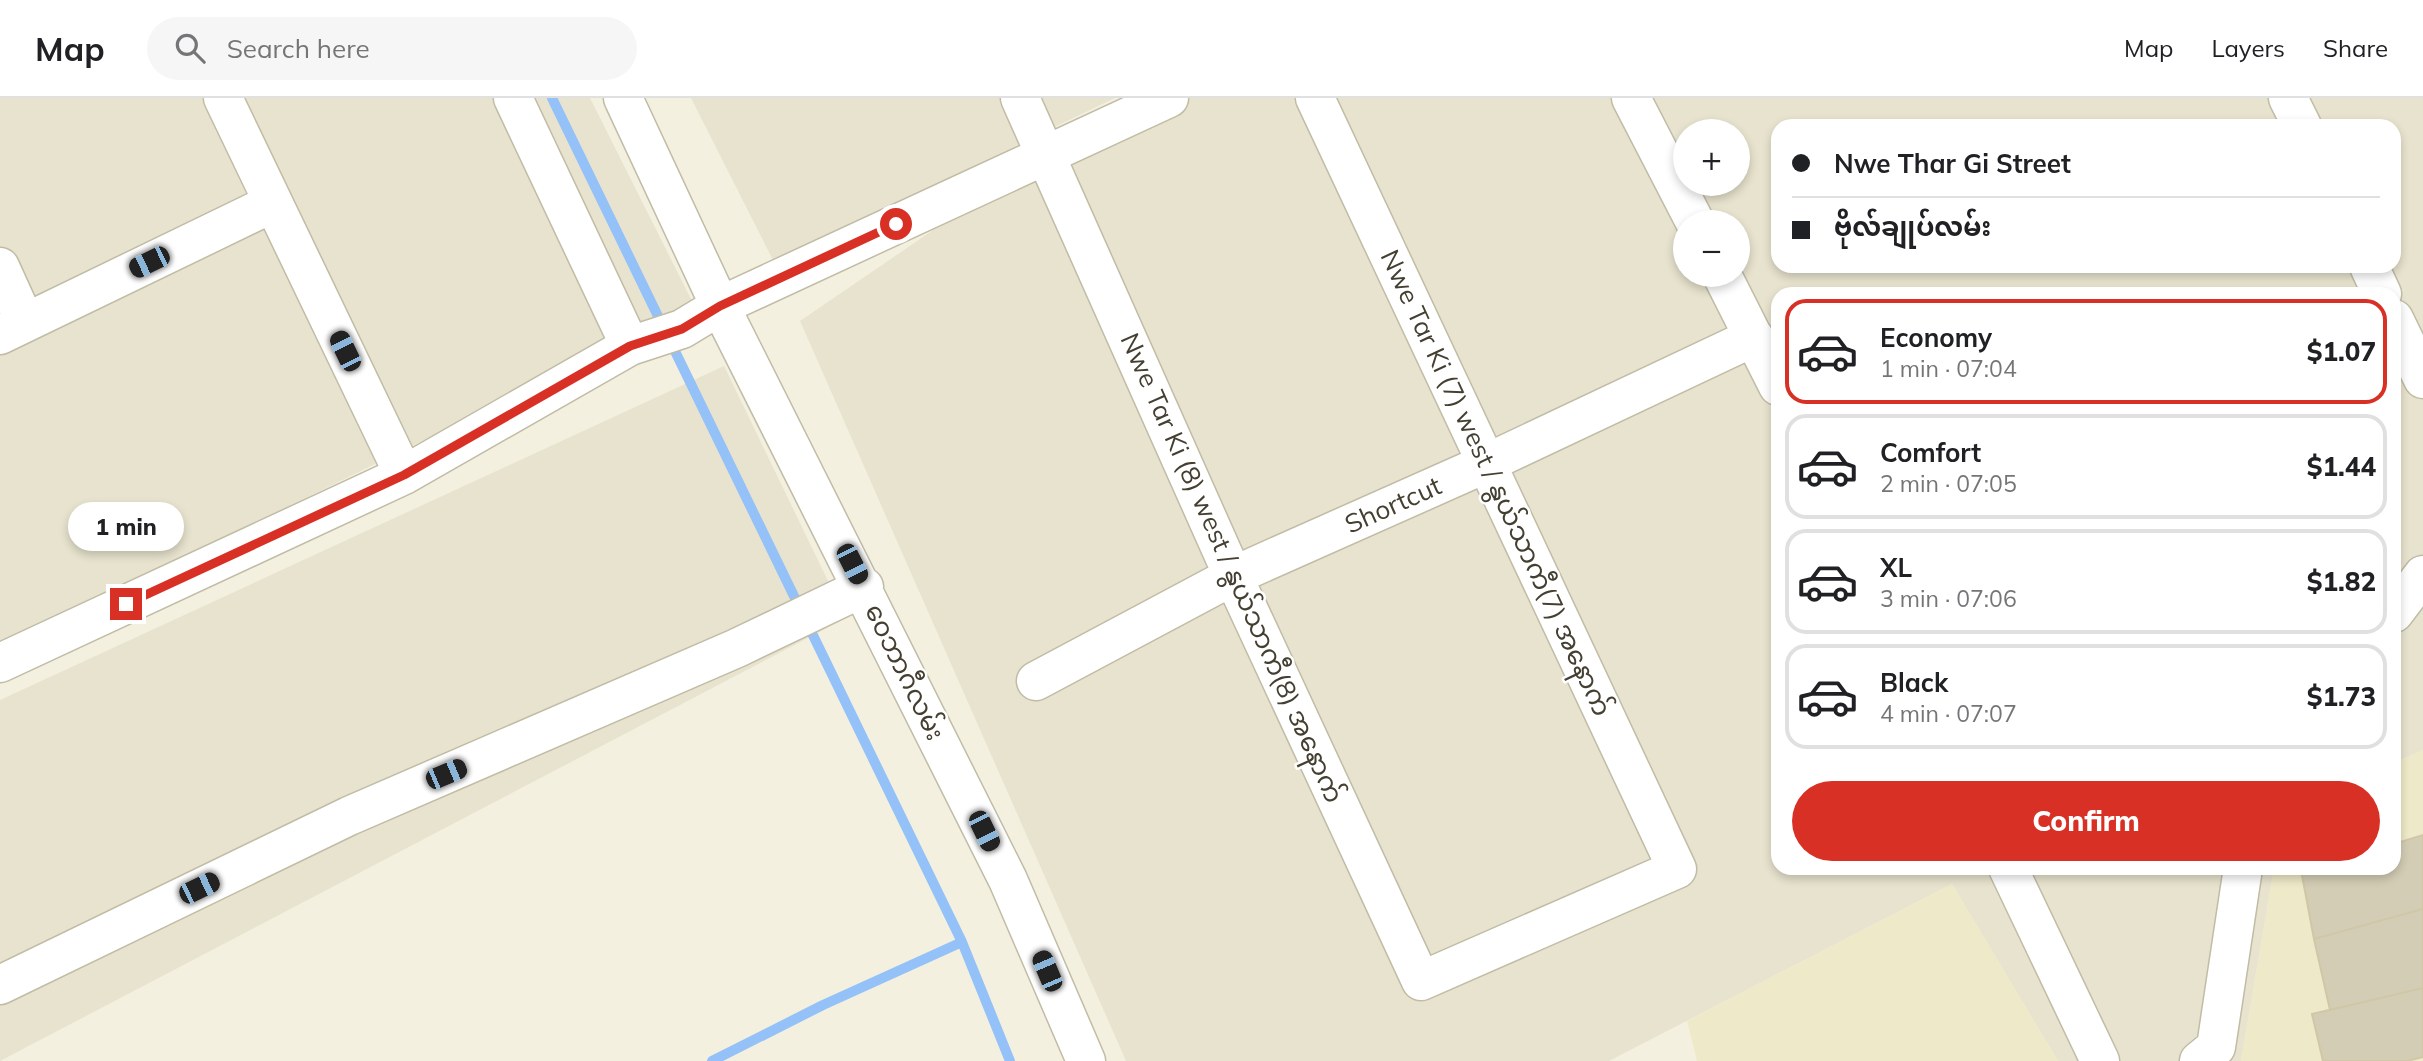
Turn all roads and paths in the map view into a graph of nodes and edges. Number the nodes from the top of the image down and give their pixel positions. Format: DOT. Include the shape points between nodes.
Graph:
graph roads {
  1 [pos="223,98"];
  2 [pos="513,98"];
  3 [pos="623,98"];
  4 [pos="1020,98"];
  5 [pos="1169,98"];
  6 [pos="1315,98"];
  7 [pos="1631,98"];
  8 [pos="2288,98"];
  9 [pos="2298,119"];
  10 [pos="1046,153"];
  11 [pos="273,203"];
  12 [pos="1689,210"];
  13 [pos="0,267"];
  14 [pos="1729,287"];
  15 [pos="720,306"];
  16 [pos="13,328"];
  17 [pos="2401,333"];
  18 [pos="655,337"];
  19 [pos="1754,337"];
  20 [pos="1771,372"];
  21 [pos="2423,379"];
  22 [pos="1487,463"];
  23 [pos="404,475"];
  24 [pos="2423,575"];
  25 [pos="1233,576"];
  26 [pos="864,587"];
  27 [pos="2401,604"];
  28 [pos="0,663"];
  29 [pos="1036,681"];
  30 [pos="2011,875"];
  31 [pos="2242,875"];
  32 [pos="1422,981"];
  33 [pos="0,985"];
  34 [pos="1086,1061"];
  35 [pos="2100,1061"];
  36 [pos="2199,1061"];
  1 -- 11 [label="street"];
  2 -- 18 [label="street"];
  3 -- 15 [label="street, ဝေဘာဂီလမ်း"];
  4 -- 10 [label="street, Nwe Tar Ki (8) west / နွယ်သာကီ(8) အနောက်"];
  5 -- 10 [label="street"];
  6 -- 22 [label="street, Nwe Tar Ki (7) west / နွယ်သာကီ(7) အနောက်"];
  7 -- 12 [label="street"];
  8 -- 9 [label="street"];
  10 -- 15 [label="street"];
  10 -- 25 [label="street, Nwe Tar Ki (8) west / နွယ်သာကီ(8) အနောက်"];
  11 -- 16 [label="street"];
  11 -- 23 [label="street"];
  13 -- 16 [label="street"];
  14 -- 19 [label="street"];
  15 -- 18 [label="street"];
  15 -- 26 [label="street, ဝေဘာဂီလမ်း"];
  17 -- 21 [label="street"];
  18 -- 23 [label="street"];
  19 -- 20 [label="street"];
  19 -- 22 [label="street, Shortcut"];
  22 -- 25 [label="street, Shortcut"];
  22 -- 32 [label="street, Nwe Tar Ki (7) west / နွယ်သာကီ(7) အနောက်" via="1677,869"];
  23 -- 28 [label="street"];
  24 -- 27 [label="street"];
  25 -- 29 [label="street, Shortcut"];
  25 -- 32 [label="street, Nwe Tar Ki (8) west / နွယ်သာကီ(8) အနောက်"];
  26 -- 33 [label="street" via="737,648 349,816"];
  26 -- 34 [label="street, ဝေဘာဂီလမ်း" via="1008,880"];
  30 -- 35 [label="street"];
  31 -- 36 [label="street" via="2216,1047"];
}
